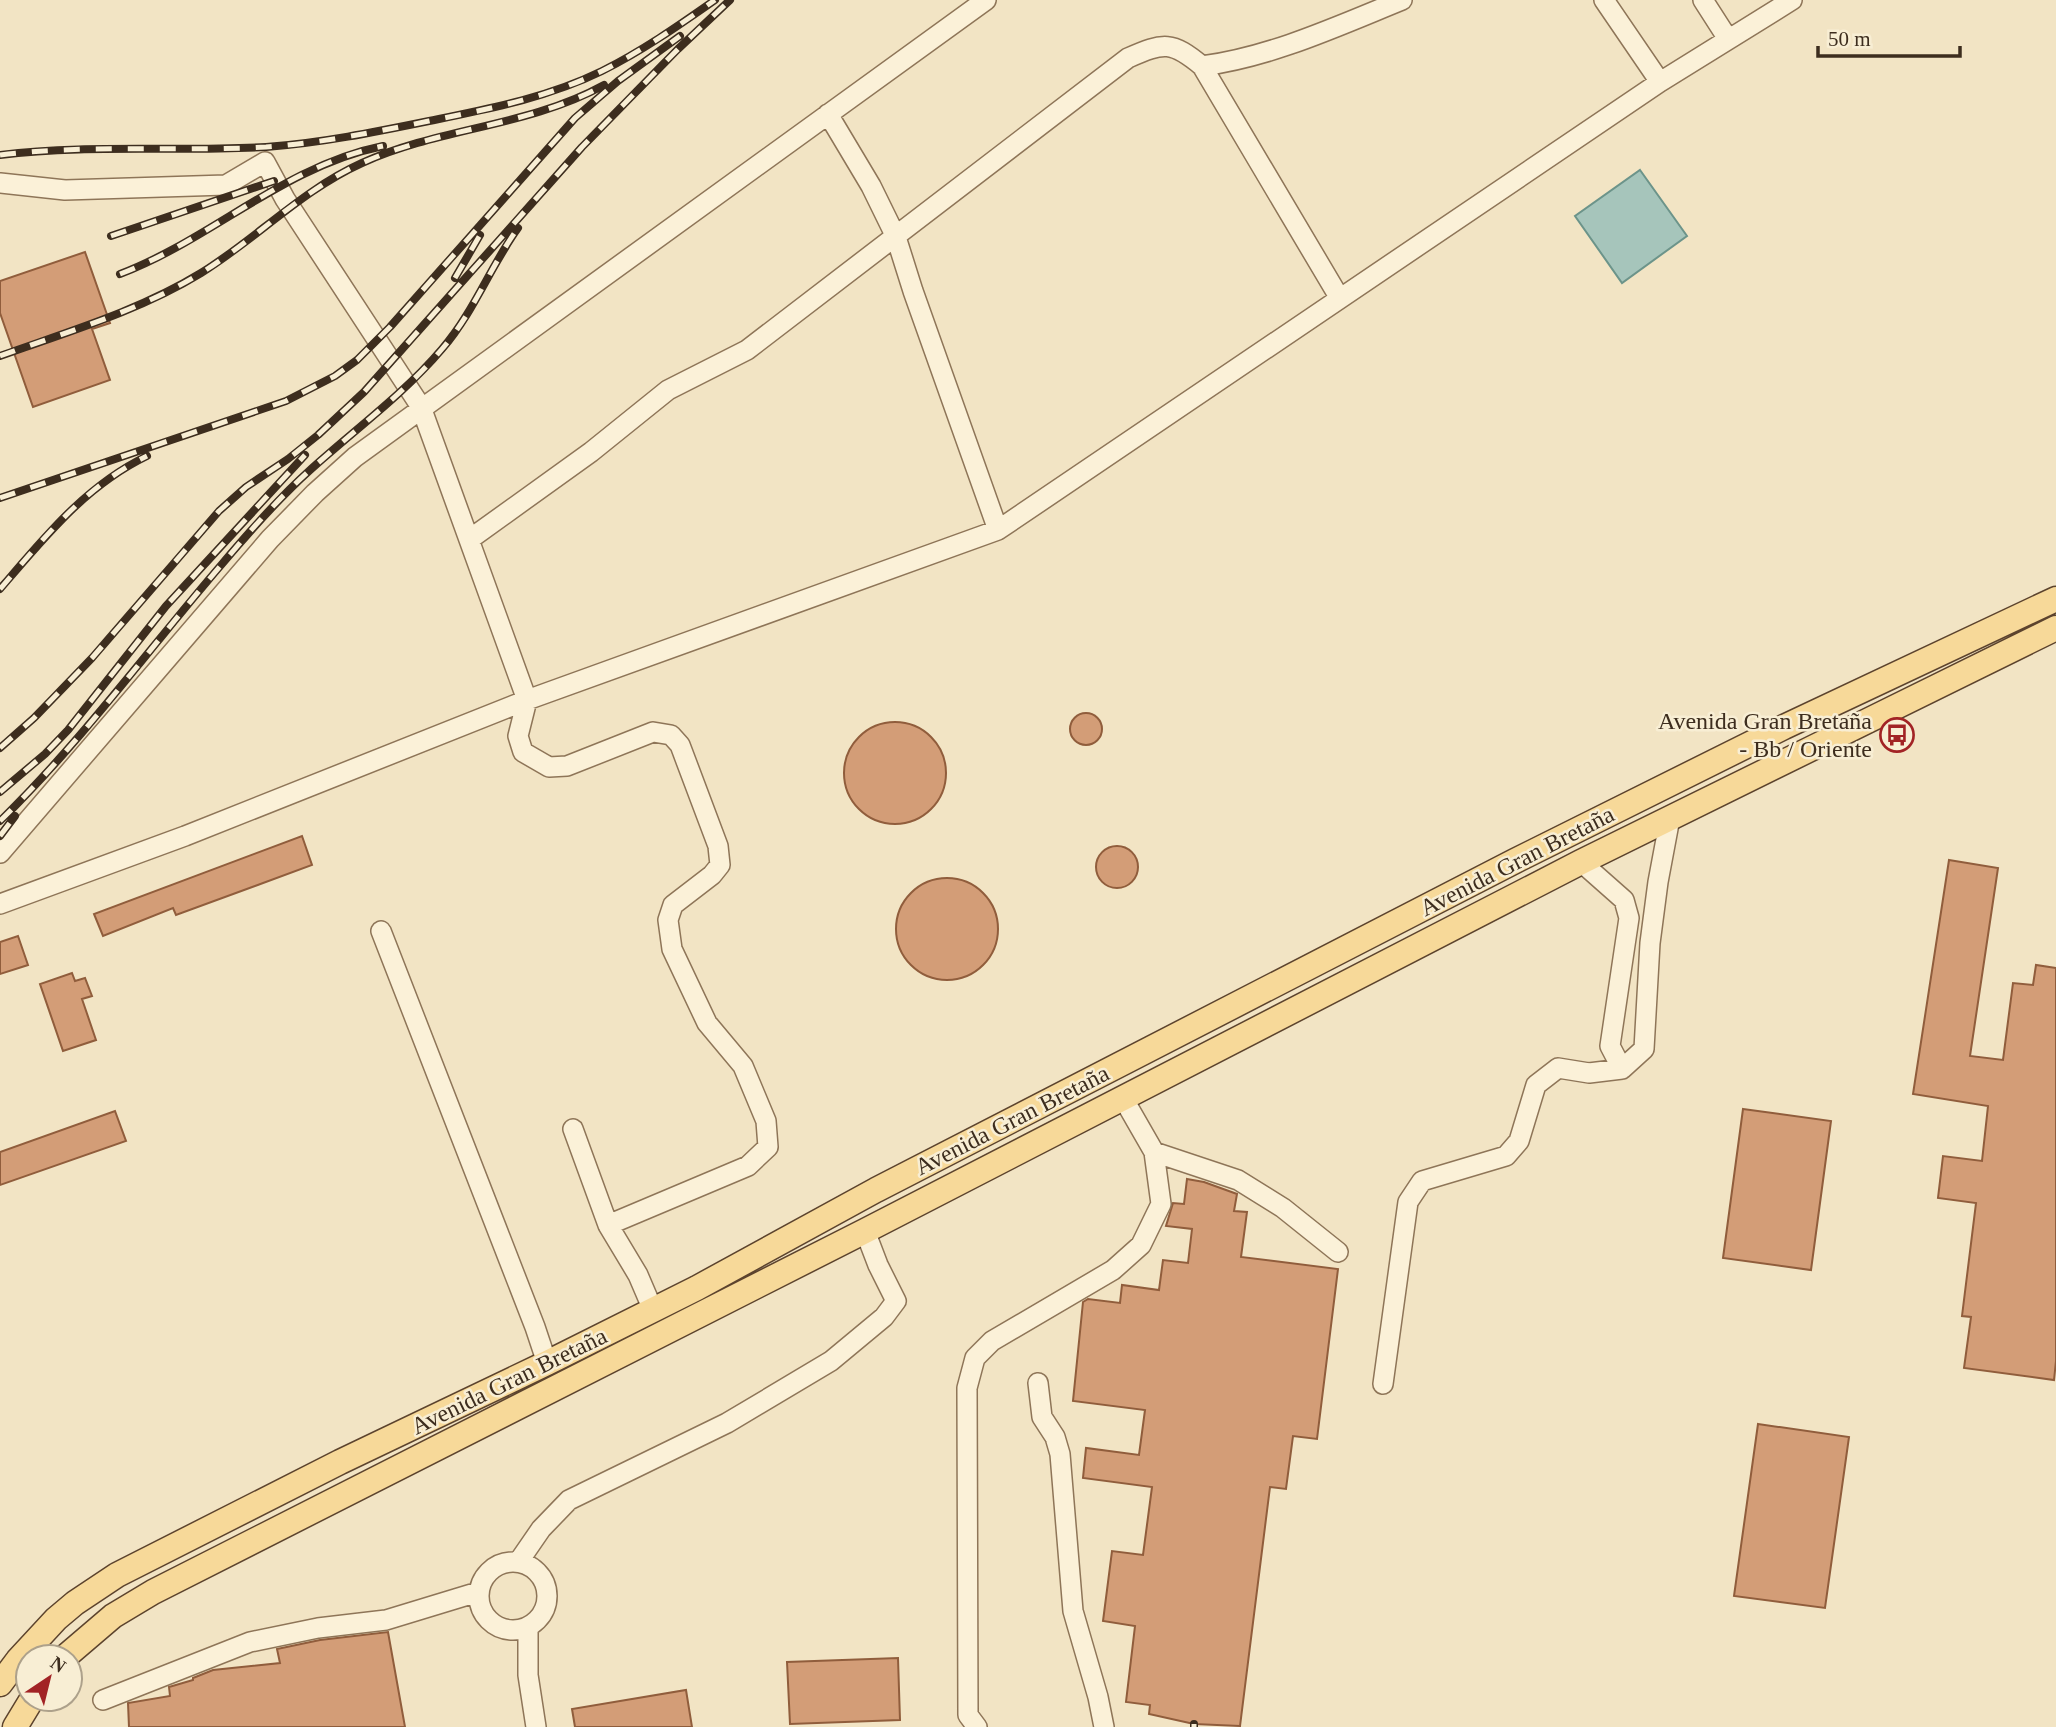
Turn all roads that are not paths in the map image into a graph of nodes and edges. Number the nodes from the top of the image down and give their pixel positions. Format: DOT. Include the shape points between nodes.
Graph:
graph roads {
  1 [pos="986,0"];
  2 [pos="1402,0"];
  3 [pos="1604,0"];
  4 [pos="1703,0"];
  5 [pos="1792,0"];
  6 [pos="1728,39"];
  7 [pos="1202,66"];
  8 [pos="1660,82"];
  9 [pos="828,114"];
  10 [pos="0,183"];
  11 [pos="896,237"];
  12 [pos="1339,297"];
  13 [pos="421,407"];
  14 [pos="998,530"];
  15 [pos="470,538"];
  16 [pos="2056,599"];
  17 [pos="2056,628"];
  18 [pos="527,700"];
  19 [pos="1670,818"];
  20 [pos="0,853"];
  21 [pos="1581,862"];
  22 [pos="0,904"];
  23 [pos="381,931"];
  24 [pos="1650,943"];
  25 [pos="1626,947"];
  26 [pos="1622,1069"];
  27 [pos="1123,1098"];
  28 [pos="573,1129"];
  29 [pos="1154,1152"];
  30 [pos="608,1225"];
  31 [pos="865,1231"];
  32 [pos="1338,1252"];
  33 [pos="653,1310"];
  34 [pos="547,1363"];
  35 [pos="1038,1383"];
  36 [pos="1383,1384"];
  37 [pos="519,1561"];
  38 [pos="478,1592"];
  39 [pos="528,1628"];
  40 [pos="81,1643"];
  41 [pos="0,1684"];
  42 [pos="103,1700"];
  43 [pos="536,1727"];
  44 [pos="977,1727"];
  45 [pos="1104,1727"];
  1 -- 9 [label="lane"];
  2 -- 7 [label="lane" via="1320,33 1244,58"];
  3 -- 8 [label="lane"];
  4 -- 6 [label="lane"];
  5 -- 6 [label="lane"];
  6 -- 8 [label="lane"];
  7 -- 11 [label="lane" via="1181,48 1155,46 1128,58"];
  7 -- 12 [label="lane"];
  8 -- 12 [label="lane"];
  9 -- 11 [label="lane"];
  9 -- 13 [label="lane"];
  10 -- 13 [label="lane" via="65,190 226,186 265,162"];
  11 -- 14 [label="lane"];
  11 -- 15 [label="lane" via="747,350 668,390 591,452"];
  12 -- 14 [label="lane"];
  13 -- 15 [label="lane"];
  13 -- 20 [label="lane" via="355,457 270,539"];
  14 -- 18 [label="lane"];
  15 -- 18 [label="lane"];
  16 -- 33 [label="main road, Avenida Gran Bretaña" via="1527,855"];
  17 -- 19 [label="main road, Avenida Gran Bretaña"];
  18 -- 22 [label="lane" via="186,836"];
  18 -- 30 [label="lane" via="518,736 523,752 549,767 567,766 653,732 671,735 680,746 718,846 720,866 673,905 668,920 672,949 707,1023 743,1066 766,1121 768,1147 748,1166"];
  19 -- 21 [label="main road, Avenida Gran Bretaña"];
  19 -- 24 [label="lane"];
  21 -- 25 [label="lane" via="1623,900 1629,918"];
  21 -- 27 [label="main road, Avenida Gran Bretaña"];
  23 -- 34 [label="lane"];
  24 -- 25 [label="lane"];
  24 -- 26 [label="lane" via="1644,1049"];
  25 -- 26 [label="lane" via="1610,1046"];
  26 -- 36 [label="lane" via="1589,1073 1558,1068 1536,1085 1519,1141 1506,1156 1422,1181 1408,1202"];
  27 -- 29 [label="lane"];
  27 -- 31 [label="main road, Avenida Gran Bretaña"];
  28 -- 30 [label="lane"];
  29 -- 32 [label="lane" via="1238,1180 1283,1208"];
  29 -- 44 [label="lane" via="1161,1204 1141,1245 1113,1270 992,1341 975,1358 968,1388 968,1715"];
  30 -- 33 [label="lane"];
  31 -- 37 [label="lane" via="896,1301 884,1317 831,1361 727,1423 569,1500"];
  31 -- 40 [label="main road, Avenida Gran Bretaña" via="152,1592"];
  33 -- 34 [label="main road, Avenida Gran Bretaña"];
  34 -- 41 [label="main road, Avenida Gran Bretaña" via="117,1575 56,1619"];
  35 -- 45 [label="lane" via="1042,1417 1060,1454 1073,1611"];
  37 -- 38 [label="lane" via="492,1568 482,1578"];
  37 -- 39 [label="lane" via="533,1567 548,1591 539,1619"];
  38 -- 39 [label="lane" via="487,1619 499,1628"];
  38 -- 42 [label="lane" via="386,1620 250,1642"];
  39 -- 43 [label="lane" via="528,1675"];
}
